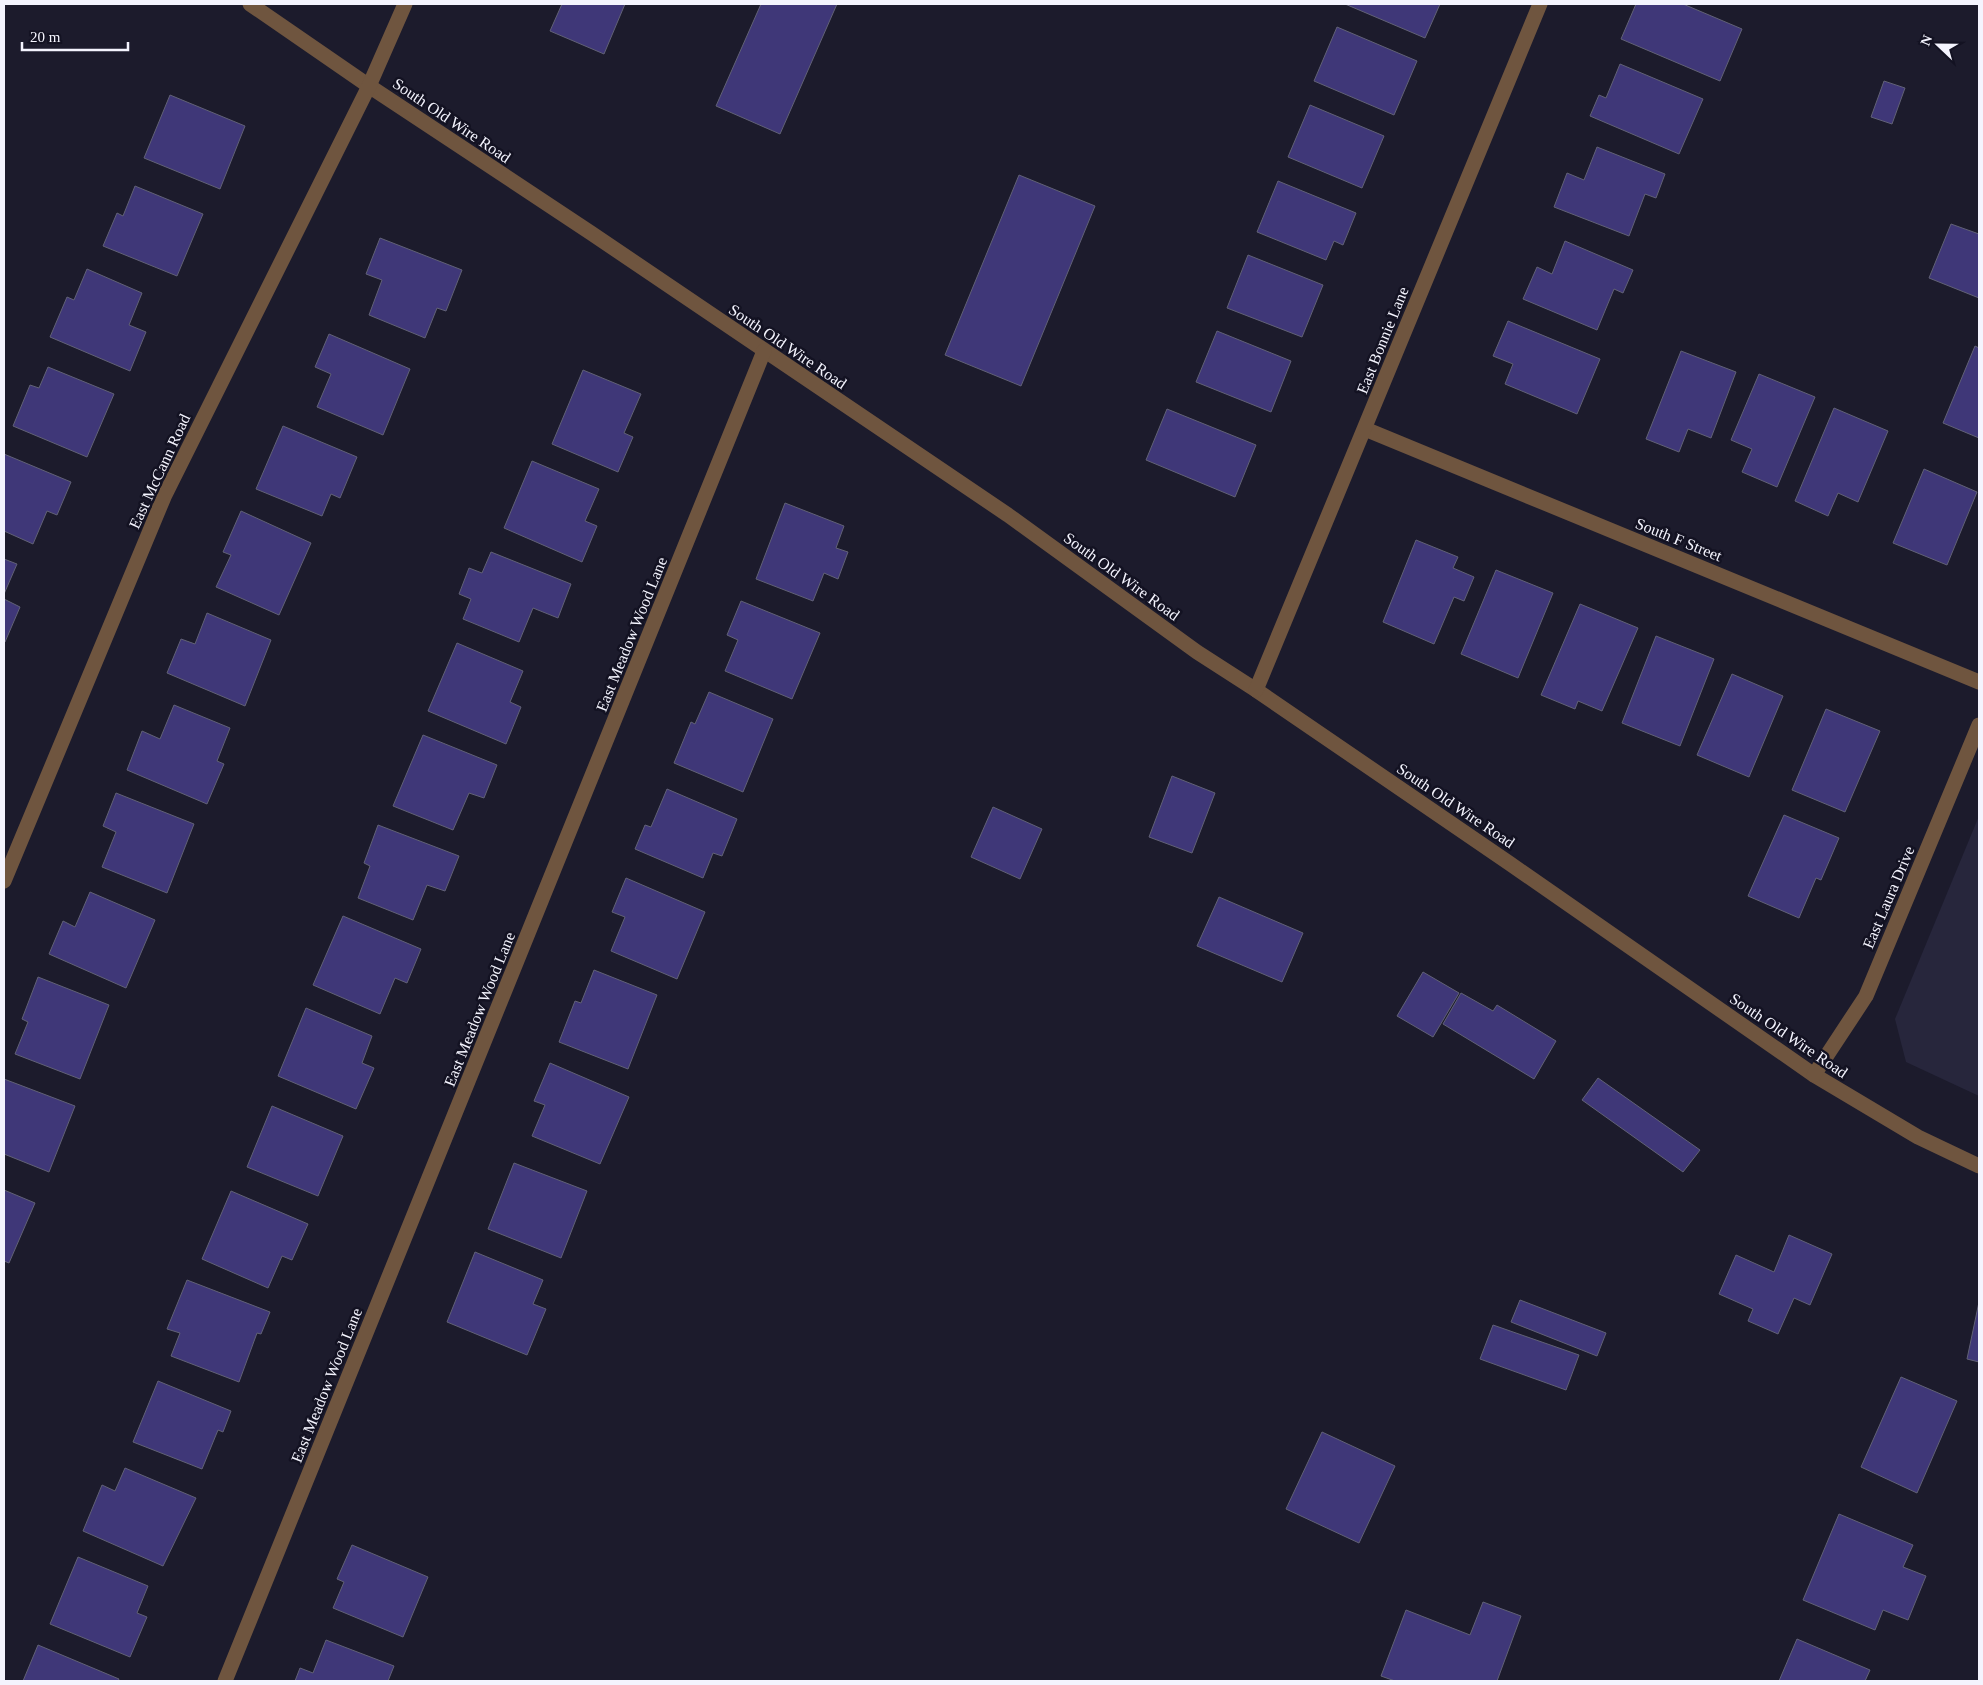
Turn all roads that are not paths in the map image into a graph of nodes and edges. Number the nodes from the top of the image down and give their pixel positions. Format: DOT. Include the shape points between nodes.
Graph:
graph roads {
  1 [pos="250,4"];
  2 [pos="405,4"];
  3 [pos="1540,4"];
  4 [pos="369,86"];
  5 [pos="764,351"];
  6 [pos="1365,429"];
  7 [pos="1979,682"];
  8 [pos="1256,690"];
  9 [pos="1979,725"];
  10 [pos="4,880"];
  11 [pos="1814,1075"];
  12 [pos="1979,1166"];
  13 [pos="225,1681"];
  1 -- 4 [label="street, South Old Wire Road"];
  2 -- 4 [label="street, East McCann Road"];
  3 -- 6 [label="street, East Bonnie Lane"];
  4 -- 5 [label="street, South Old Wire Road"];
  4 -- 10 [label="street, East McCann Road" via="164,497"];
  5 -- 8 [label="street, South Old Wire Road" via="1008,515 1197,652"];
  5 -- 13 [label="street, East Meadow Wood Lane"];
  6 -- 7 [label="street, South F Street"];
  6 -- 8 [label="street, East Bonnie Lane"];
  8 -- 11 [label="street, South Old Wire Road"];
  9 -- 11 [label="street, East Laura Drive" via="1866,996"];
  11 -- 12 [label="street, South Old Wire Road" via="1918,1138"];
}
